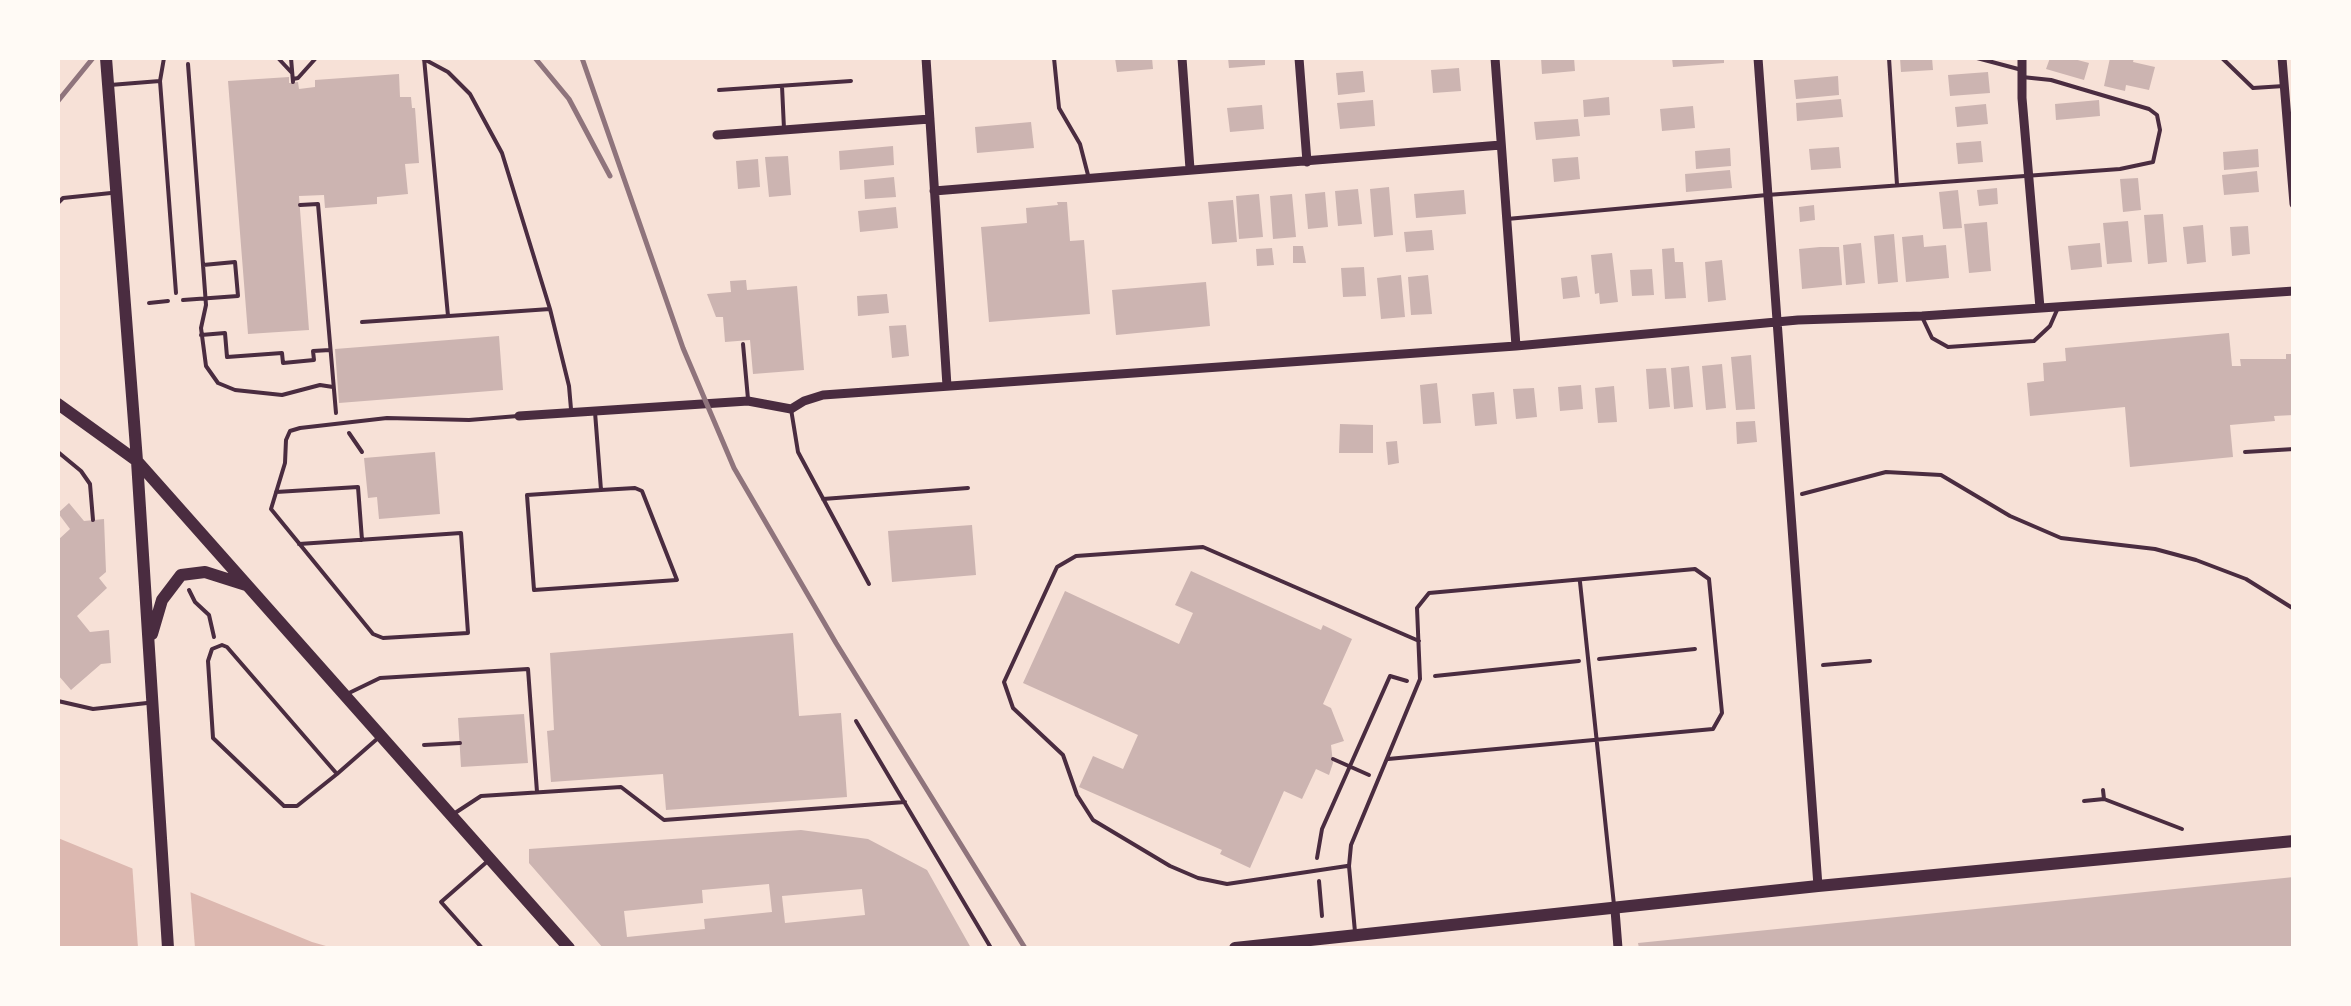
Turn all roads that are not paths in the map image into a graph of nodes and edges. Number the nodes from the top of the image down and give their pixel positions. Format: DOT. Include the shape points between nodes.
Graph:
graph roads {
  1 [pos="106,58"];
  2 [pos="164,58"];
  3 [pos="423,58"];
  4 [pos="926,58"];
  5 [pos="1054,58"];
  6 [pos="1182,58"];
  7 [pos="1299,58"];
  8 [pos="1496,58"];
  9 [pos="1758,58"];
  10 [pos="1889,58"];
  11 [pos="1976,58"];
  12 [pos="2022,58"];
  13 [pos="2222,58"];
  14 [pos="2282,58"];
  15 [pos="2022,74"];
  16 [pos="160,81"];
  17 [pos="851,82"];
  18 [pos="108,85"];
  19 [pos="782,86"];
  20 [pos="2284,86"];
  21 [pos="719,90"];
  22 [pos="930,118"];
  23 [pos="784,129"];
  24 [pos="717,134"];
  25 [pos="1501,145"];
  26 [pos="2291,146"];
  27 [pos="1307,162"];
  28 [pos="1190,169"];
  29 [pos="2029,176"];
  30 [pos="1088,178"];
  31 [pos="1897,185"];
  32 [pos="934,191"];
  33 [pos="116,193"];
  34 [pos="1767,195"];
  35 [pos="58,203"];
  36 [pos="2294,204"];
  37 [pos="1506,219"];
  38 [pos="2294,291"];
  39 [pos="176,293"];
  40 [pos="2059,306"];
  41 [pos="2040,308"];
  42 [pos="550,309"];
  43 [pos="448,316"];
  44 [pos="1922,316"];
  45 [pos="362,322"];
  46 [pos="1777,322"];
  47 [pos="742,344"];
  48 [pos="1516,346"];
  49 [pos="948,386"];
  50 [pos="748,400"];
  51 [pos="58,404"];
  52 [pos="791,410"];
  53 [pos="595,412"];
  54 [pos="572,414"];
  55 [pos="520,416"];
  56 [pos="2294,449"];
  57 [pos="58,452"];
  58 [pos="2245,452"];
  59 [pos="137,461"];
  60 [pos="968,488"];
  61 [pos="600,490"];
  62 [pos="276,492"];
  63 [pos="823,498"];
  64 [pos="93,520"];
  65 [pos="362,540"];
  66 [pos="299,544"];
  67 [pos="1580,580"];
  68 [pos="869,584"];
  69 [pos="248,586"];
  70 [pos="1418,641"];
  71 [pos="148,649"];
  72 [pos="344,695"];
  73 [pos="58,701"];
  74 [pos="152,703"];
  75 [pos="856,721"];
  76 [pos="380,736"];
  77 [pos="1598,740"];
  78 [pos="1388,759"];
  79 [pos="337,774"];
  80 [pos="537,792"];
  81 [pos="904,802"];
  82 [pos="451,815"];
  83 [pos="2294,841"];
  84 [pos="490,859"];
  85 [pos="1349,866"];
  86 [pos="1818,886"];
  87 [pos="1615,910"];
  88 [pos="1355,936"];
  89 [pos="1300,945"];
  90 [pos="168,948"];
  91 [pos="482,948"];
  92 [pos="569,948"];
  93 [pos="991,948"];
  94 [pos="1235,948"];
  95 [pos="1618,948"];
  1 -- 18 [label="main road"];
  2 -- 16 [label="lane"];
  3 -- 42 [label="lane" via="470,94 487,122"];
  3 -- 43 [label="lane"];
  4 -- 22 [label="street"];
  5 -- 30 [label="lane" via="1059,108 1080,144"];
  6 -- 28 [label="street"];
  7 -- 27 [label="street"];
  8 -- 25 [label="street"];
  9 -- 34 [label="street"];
  10 -- 31 [label="lane"];
  11 -- 15 [label="lane"];
  12 -- 15 [label="street"];
  13 -- 20 [label="lane" via="2253,88"];
  14 -- 20 [label="street"];
  15 -- 29 [label="street"];
  15 -- 29 [label="lane" via="2150,109 2160,130 2156,156 2142,166"];
  16 -- 18 [label="lane"];
  16 -- 39 [label="lane"];
  17 -- 19 [label="lane"];
  18 -- 33 [label="main road"];
  19 -- 21 [label="lane"];
  19 -- 23 [label="lane"];
  20 -- 26 [label="street"];
  22 -- 23 [label="street"];
  22 -- 32 [label="street"];
  23 -- 24 [label="street"];
  25 -- 27 [label="street"];
  25 -- 37 [label="street"];
  26 -- 36 [label="street"];
  27 -- 28 [label="street"];
  28 -- 30 [label="street"];
  29 -- 31 [label="lane"];
  29 -- 41 [label="street"];
  30 -- 32 [label="street"];
  31 -- 34 [label="lane"];
  32 -- 49 [label="street"];
  33 -- 35 [label="lane"];
  33 -- 59 [label="main road"];
  34 -- 37 [label="lane"];
  34 -- 46 [label="street"];
  37 -- 48 [label="street"];
  38 -- 40 [label="street"];
  40 -- 41 [label="street"];
  40 -- 44 [label="lane" via="2034,340 1948,347 1932,338"];
  41 -- 44 [label="street"];
  42 -- 43 [label="lane"];
  42 -- 54 [label="lane"];
  43 -- 45 [label="lane"];
  44 -- 46 [label="street"];
  46 -- 48 [label="street"];
  46 -- 86 [label="street"];
  47 -- 50 [label="lane"];
  48 -- 49 [label="street"];
  49 -- 52 [label="street" via="822,395"];
  50 -- 52 [label="street"];
  50 -- 53 [label="street"];
  51 -- 59 [label="main road"];
  52 -- 63 [label="lane" via="798,452"];
  53 -- 54 [label="street"];
  53 -- 61 [label="lane"];
  54 -- 55 [label="street"];
  55 -- 62 [label="lane" via="387,418 290,431"];
  56 -- 58 [label="lane"];
  57 -- 64 [label="lane" via="90,484"];
  59 -- 69 [label="main road"];
  59 -- 71 [label="main road"];
  60 -- 63 [label="lane"];
  61 -- 61 [label="lane" via="642,491 677,580 534,590 527,495"];
  62 -- 65 [label="lane" via="358,487"];
  62 -- 66 [label="lane" via="270,509"];
  63 -- 68 [label="lane"];
  65 -- 66 [label="lane"];
  65 -- 66 [label="lane" via="461,534 468,633 373,634"];
  67 -- 70 [label="lane" via="1429,593 1417,608"];
  67 -- 77 [label="lane"];
  67 -- 77 [label="lane" via="1695,569 1709,579 1722,713 1713,728"];
  69 -- 71 [label="main road" via="205,572 180,575 162,600"];
  69 -- 72 [label="main road"];
  70 -- 78 [label="lane" via="1420,679"];
  70 -- 85 [label="lane" via="1204,548 1076,556 1057,567 1004,682 1013,708 1063,756 1093,820 1170,866 1228,884"];
  71 -- 74 [label="main road"];
  72 -- 76 [label="main road"];
  72 -- 80 [label="lane" via="380,678 528,669"];
  73 -- 74 [label="lane" via="92,708"];
  74 -- 90 [label="main road"];
  75 -- 81 [label="lane"];
  76 -- 79 [label="lane"];
  76 -- 82 [label="main road"];
  77 -- 78 [label="lane"];
  77 -- 87 [label="lane"];
  78 -- 85 [label="lane" via="1357,828"];
  79 -- 79 [label="lane" via="297,806 284,806 213,738 208,661 215,646 227,647"];
  80 -- 81 [label="lane" via="621,787 664,820"];
  80 -- 82 [label="lane" via="480,796"];
  81 -- 93 [label="lane"];
  82 -- 84 [label="main road"];
  83 -- 86 [label="main road"];
  84 -- 91 [label="lane" via="441,902"];
  84 -- 92 [label="main road"];
  85 -- 88 [label="lane"];
  86 -- 87 [label="main road"];
  87 -- 88 [label="main road"];
  87 -- 95 [label="street"];
  88 -- 89 [label="main road"];
  89 -- 94 [label="main road"];
}
